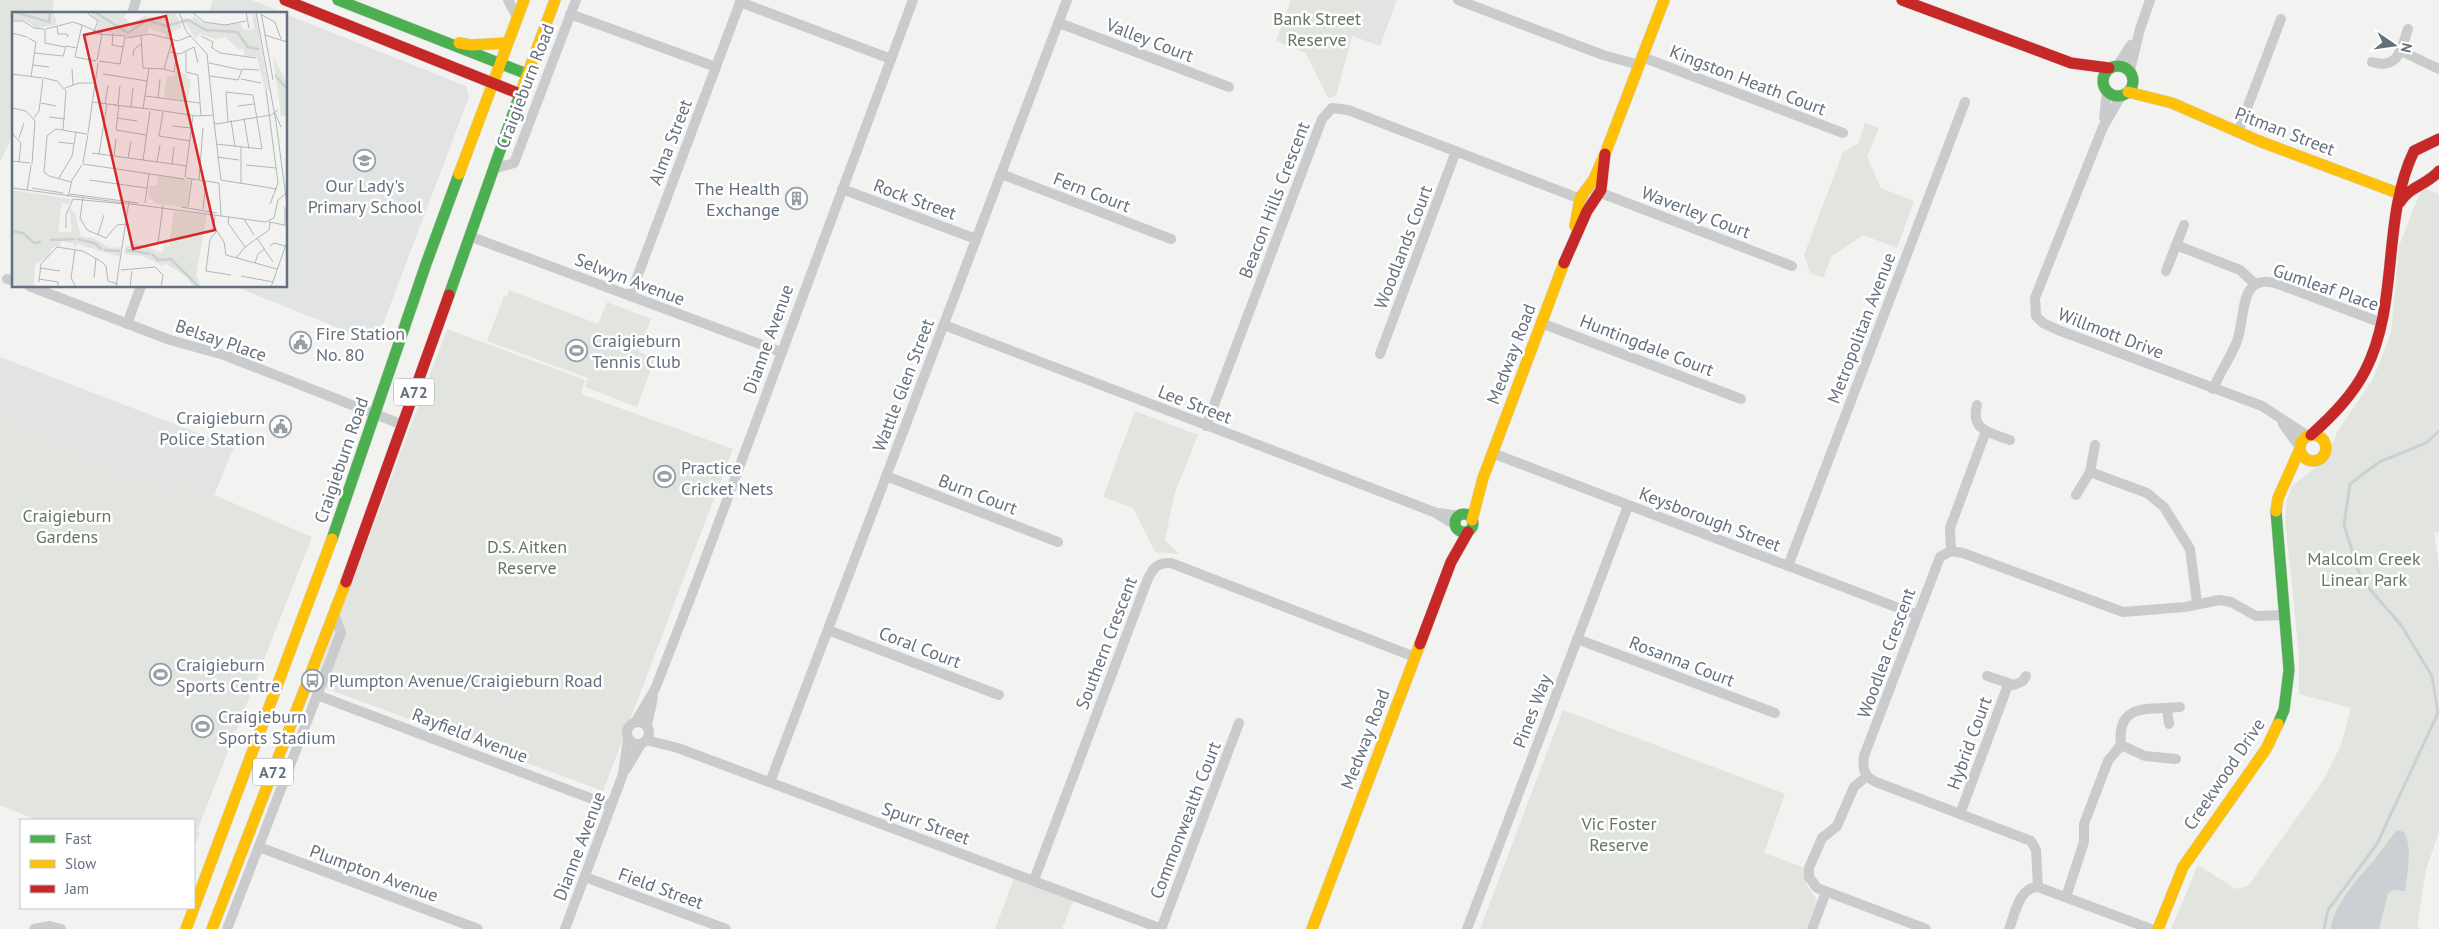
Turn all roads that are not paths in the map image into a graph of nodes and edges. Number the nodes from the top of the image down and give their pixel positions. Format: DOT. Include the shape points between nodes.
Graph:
graph roads {
  1 [pos="287,0"];
  2 [pos="338,0"];
  3 [pos="508,0"];
  4 [pos="524,0"];
  5 [pos="555,0"];
  6 [pos="576,0"];
  7 [pos="913,0"];
  8 [pos="1067,0"];
  9 [pos="1458,0"];
  10 [pos="1664,0"];
  11 [pos="1902,0"];
  12 [pos="2150,0"];
  13 [pos="740,1"];
  14 [pos="570,14"];
  15 [pos="517,17"];
  16 [pos="2281,19"];
  17 [pos="1059,23"];
  18 [pos="2140,29"];
  19 [pos="2408,29"];
  20 [pos="431,37"];
  21 [pos="507,43"];
  22 [pos="2401,51"];
  23 [pos="423,55"];
  24 [pos="891,59"];
  25 [pos="2372,62"];
  26 [pos="500,63"];
  27 [pos="2071,63"];
  28 [pos="1639,64"];
  29 [pos="2114,66"];
  30 [pos="716,68"];
  31 [pos="2439,69"];
  32 [pos="527,74"];
  33 [pos="2132,75"];
  34 [pos="492,84"];
  35 [pos="1229,88"];
  36 [pos="2105,89"];
  37 [pos="520,94"];
  38 [pos="2125,94"];
  39 [pos="2157,96"];
  40 [pos="1965,102"];
  41 [pos="2103,127"];
  42 [pos="2238,132"];
  43 [pos="1843,133"];
  44 [pos="2439,138"];
  45 [pos="1456,151"];
  46 [pos="1605,154"];
  47 [pos="493,169"];
  48 [pos="2439,171"];
  49 [pos="1001,174"];
  50 [pos="1588,188"];
  51 [pos="842,189"];
  52 [pos="1599,192"];
  53 [pos="2400,194"];
  54 [pos="1580,198"];
  55 [pos="1592,203"];
  56 [pos="2184,225"];
  57 [pos="469,236"];
  58 [pos="976,239"];
  59 [pos="1171,239"];
  60 [pos="1572,242"];
  61 [pos="2176,245"];
  62 [pos="1792,266"];
  63 [pos="2166,271"];
  64 [pos="2255,284"];
  65 [pos="34,288"];
  66 [pos="141,288"];
  67 [pos="630,296"];
  68 [pos="1541,322"];
  69 [pos="2382,323"];
  70 [pos="127,324"];
  71 [pos="944,325"];
  72 [pos="780,352"];
  73 [pos="1380,354"];
  74 [pos="2213,389"];
  75 [pos="1741,399"];
  76 [pos="1977,405"];
  77 [pos="2342,406"];
  78 [pos="376,409"];
  79 [pos="2280,419"];
  80 [pos="403,425"];
  81 [pos="1206,426"];
  82 [pos="1986,431"];
  83 [pos="2310,435"];
  84 [pos="2010,440"];
  85 [pos="2095,446"];
  86 [pos="2326,446"];
  87 [pos="2299,449"];
  88 [pos="1492,453"];
  89 [pos="2315,462"];
  90 [pos="2090,472"];
  91 [pos="886,476"];
  92 [pos="1483,478"];
  93 [pos="2285,484"];
  94 [pos="2076,495"];
  95 [pos="1628,506"];
  96 [pos="1472,520"];
  97 [pos="1458,521"];
  98 [pos="1468,532"];
  99 [pos="1058,542"];
  100 [pos="1951,551"];
  101 [pos="1451,562"];
  102 [pos="1788,566"];
  103 [pos="2197,603"];
  104 [pos="334,614"];
  105 [pos="1917,615"];
  106 [pos="2284,615"];
  107 [pos="828,630"];
  108 [pos="1578,639"];
  109 [pos="1415,657"];
  110 [pos="1987,676"];
  111 [pos="2026,676"];
  112 [pos="2008,685"];
  113 [pos="655,689"];
  114 [pos="318,695"];
  115 [pos="999,695"];
  116 [pos="2180,707"];
  117 [pos="2167,708"];
  118 [pos="1775,714"];
  119 [pos="636,721"];
  120 [pos="1239,723"];
  121 [pos="2169,724"];
  122 [pos="646,735"];
  123 [pos="628,739"];
  124 [pos="2121,745"];
  125 [pos="2176,759"];
  126 [pos="623,774"];
  127 [pos="1867,776"];
  128 [pos="770,782"];
  129 [pos="611,806"];
  130 [pos="1960,814"];
  131 [pos="259,847"];
  132 [pos="584,876"];
  133 [pos="1034,880"];
  134 [pos="2038,887"];
  135 [pos="1826,892"];
  136 [pos="2066,897"];
  137 [pos="195,905"];
  138 [pos="194,909"];
  139 [pos="34,929"];
  140 [pos="61,929"];
  141 [pos="186,929"];
  142 [pos="212,929"];
  143 [pos="227,929"];
  144 [pos="478,929"];
  145 [pos="564,929"];
  146 [pos="726,929"];
  147 [pos="1162,929"];
  148 [pos="1312,929"];
  149 [pos="1467,929"];
  150 [pos="1812,929"];
  151 [pos="1926,929"];
  152 [pos="2010,929"];
  153 [pos="2151,929"];
  154 [pos="2158,929"];
  1 -- 23 [label="street"];
  2 -- 20 [label="street"];
  3 -- 15 [label="street"];
  4 -- 15 [label="street, Craigieburn Road / A72"];
  5 -- 32 [label="street, Craigieburn Road / A72"];
  6 -- 14 [label="street, Craigieburn Road"];
  7 -- 24 [label="street, Dianne Avenue"];
  8 -- 17 [label="street, Wattle Glen Street"];
  9 -- 28 [label="street, Kingston Heath Court" via="1603,55"];
  10 -- 28 [label="street, Medway Road"];
  11 -- 27 [label="street"];
  12 -- 18 [label="street"];
  13 -- 24 [label="street"];
  13 -- 30 [label="street, Alma Street"];
  14 -- 30 [label="street"];
  14 -- 47 [label="street, Craigieburn Road" via="514,163"];
  15 -- 21 [label="street, Craigieburn Road / A72"];
  16 -- 42 [label="street"];
  17 -- 35 [label="street, Valley Court"];
  17 -- 49 [label="street, Wattle Glen Street"];
  18 -- 29 [label="street"];
  18 -- 33 [label="street"];
  19 -- 22 [label="street"];
  20 -- 21 [label="street" via="471,45"];
  20 -- 23 [label="street"];
  20 -- 26 [label="street"];
  21 -- 26 [label="street, Craigieburn Road / A72"];
  22 -- 25 [label="street" via="2389,64"];
  22 -- 31 [label="street"];
  23 -- 34 [label="street"];
  24 -- 51 [label="street, Dianne Avenue"];
  26 -- 32 [label="street"];
  26 -- 34 [label="street, Craigieburn Road / A72"];
  27 -- 29 [label="street, Pitman Street"];
  27 -- 36 [label="street, Pitman Street"];
  28 -- 43 [label="street, Kingston Heath Court"];
  28 -- 46 [label="street, Medway Road"];
  29 -- 33 [label="street, Pitman Street"];
  29 -- 36 [label="street" via="2103,76"];
  30 -- 67 [label="street, Alma Street"];
  32 -- 37 [label="street, Craigieburn Road / A72"];
  33 -- 38 [label="street"];
  33 -- 39 [label="street, Pitman Street"];
  34 -- 37 [label="street"];
  34 -- 78 [label="street, Craigieburn Road / A72"];
  36 -- 38 [label="street, Pitman Street"];
  36 -- 41 [label="street, Willmott Drive"];
  37 -- 47 [label="street, Craigieburn Road / A72"];
  38 -- 39 [label="street, Pitman Street"];
  38 -- 41 [label="street, Willmott Drive"];
  39 -- 42 [label="street, Pitman Street"];
  40 -- 102 [label="street, Metropolitan Avenue"];
  41 -- 74 [label="street, Willmott Drive" via="2036,298 2036,316 2043,324"];
  42 -- 53 [label="street, Pitman Street"];
  44 -- 53 [label="street" via="2414,151"];
  45 -- 54 [label="street, Beacon Hills Crescent"];
  45 -- 73 [label="street, Woodlands Court"];
  45 -- 81 [label="street, Beacon Hills Crescent" via="1348,110 1336,107 1328,111 1322,119"];
  46 -- 50 [label="street, Medway Road"];
  46 -- 52 [label="street, Medway Road"];
  47 -- 57 [label="street, Craigieburn Road / A72"];
  48 -- 53 [label="street" via="2431,179"];
  49 -- 58 [label="street, Wattle Glen Street"];
  49 -- 59 [label="street, Fern Court"];
  50 -- 52 [label="street, Waverley Court"];
  50 -- 54 [label="street, Medway Road"];
  51 -- 58 [label="street, Rock Street"];
  51 -- 72 [label="street, Dianne Avenue"];
  52 -- 55 [label="street, Medway Road"];
  52 -- 62 [label="street, Waverley Court"];
  53 -- 69 [label="street" via="2395,211"];
  54 -- 55 [label="street, Beacon Hills Crescent"];
  54 -- 60 [label="street, Medway Road"];
  55 -- 60 [label="street, Medway Road"];
  56 -- 61 [label="street"];
  57 -- 67 [label="street, Selwyn Avenue"];
  57 -- 80 [label="street, Craigieburn Road / A72"];
  58 -- 71 [label="street, Wattle Glen Street"];
  60 -- 68 [label="street, Medway Road"];
  61 -- 63 [label="street"];
  61 -- 64 [label="street" via="2240,270"];
  64 -- 69 [label="street, Gumleaf Place" via="2265,280"];
  64 -- 74 [label="street, Gumleaf Place" via="2242,310 2238,338"];
  65 -- 70 [label="street, Belsay Place"];
  66 -- 70 [label="street"];
  67 -- 72 [label="street, Selwyn Avenue"];
  68 -- 75 [label="street, Huntingdale Court"];
  68 -- 88 [label="street, Medway Road"];
  69 -- 77 [label="street" via="2361,381"];
  70 -- 78 [label="street, Belsay Place" via="224,355 357,407"];
  71 -- 81 [label="street, Lee Street"];
  71 -- 91 [label="street, Wattle Glen Street"];
  72 -- 113 [label="street, Dianne Avenue"];
  74 -- 79 [label="street, Willmott Drive" via="2262,406"];
  76 -- 82 [label="street" via="1976,421"];
  77 -- 83 [label="street"];
  77 -- 86 [label="street"];
  78 -- 80 [label="street, Belsay Place"];
  78 -- 137 [label="street, Craigieburn Road / A72" via="303,621"];
  79 -- 83 [label="street, Willmott Drive"];
  79 -- 87 [label="street, Willmott Drive"];
  80 -- 104 [label="street, Craigieburn Road / A72"];
  81 -- 97 [label="street, Lee Street"];
  82 -- 84 [label="street"];
  82 -- 100 [label="street" via="1950,528"];
  83 -- 86 [label="street" via="2319,437"];
  83 -- 87 [label="street" via="2302,440"];
  85 -- 90 [label="street"];
  86 -- 89 [label="street" via="2322,458"];
  87 -- 89 [label="street" via="2304,458"];
  87 -- 93 [label="street, Creekwood Drive"];
  88 -- 92 [label="street, Medway Road"];
  88 -- 95 [label="street, Keysborough Street"];
  89 -- 93 [label="street"];
  90 -- 94 [label="street"];
  90 -- 103 [label="street" via="2147,494 2164,507 2190,549"];
  91 -- 99 [label="street, Burn Court"];
  91 -- 107 [label="street, Wattle Glen Street"];
  92 -- 96 [label="street, Medway Road"];
  92 -- 97 [label="street, Medway Road"];
  93 -- 106 [label="street, Creekwood Drive" via="2275,514"];
  95 -- 102 [label="street, Keysborough Street"];
  95 -- 108 [label="street, Pines Way"];
  96 -- 97 [label="street" via="1466,515"];
  96 -- 98 [label="street"];
  97 -- 98 [label="street" via="1462,532"];
  97 -- 101 [label="street, Medway Road"];
  98 -- 101 [label="street, Medway Road"];
  100 -- 103 [label="street" via="2123,612 2185,607"];
  100 -- 105 [label="street, Woodlea Crescent" via="1937,561"];
  101 -- 109 [label="street, Medway Road"];
  102 -- 105 [label="street, Keysborough Street"];
  103 -- 106 [label="street" via="2225,600 2256,616"];
  104 -- 114 [label="street" via="341,633"];
  104 -- 142 [label="street, Craigieburn Road / A72"];
  105 -- 127 [label="street, Woodlea Crescent" via="1864,756"];
  106 -- 154 [label="street, Creekwood Drive" via="2289,682 2280,722 2266,749 2189,855"];
  107 -- 115 [label="street, Coral Court"];
  107 -- 128 [label="street, Wattle Glen Street"];
  108 -- 118 [label="street, Rosanna Court"];
  108 -- 149 [label="street, Pines Way"];
  109 -- 133 [label="street, Southern Crescent" via="1162,562 1152,569 1147,581"];
  109 -- 148 [label="street, Medway Road"];
  110 -- 112 [label="street, Hybrid Court"];
  111 -- 112 [label="street, Hybrid Court" via="2018,684"];
  112 -- 130 [label="street, Hybrid Court"];
  113 -- 119 [label="street, Dianne Avenue"];
  113 -- 122 [label="street, Dianne Avenue"];
  114 -- 129 [label="street, Rayfield Avenue"];
  114 -- 131 [label="street"];
  116 -- 117 [label="street"];
  117 -- 121 [label="street"];
  117 -- 124 [label="street" via="2137,710 2127,715 2121,726"];
  119 -- 122 [label="street" via="642,722"];
  119 -- 123 [label="street" via="628,728"];
  120 -- 147 [label="street, Commonwealth Court"];
  122 -- 123 [label="street" via="634,743"];
  122 -- 126 [label="street, Dianne Avenue"];
  122 -- 128 [label="street, Spurr Street"];
  123 -- 126 [label="street, Dianne Avenue"];
  124 -- 125 [label="street" via="2145,756"];
  124 -- 136 [label="street" via="2108,760 2084,824 2084,842"];
  126 -- 129 [label="street, Dianne Avenue"];
  127 -- 130 [label="street"];
  127 -- 135 [label="street" via="1854,787 1837,826 1822,838 1809,868 1813,885"];
  128 -- 133 [label="street, Spurr Street"];
  129 -- 132 [label="street, Dianne Avenue"];
  130 -- 134 [label="street" via="2031,841 2036,850"];
  131 -- 143 [label="street"];
  131 -- 144 [label="street, Plumpton Avenue"];
  132 -- 145 [label="street, Dianne Avenue"];
  132 -- 146 [label="street, Field Street"];
  133 -- 147 [label="street, Spurr Street"];
  134 -- 136 [label="street"];
  134 -- 152 [label="street" via="2023,894"];
  135 -- 150 [label="street"];
  135 -- 151 [label="street"];
  136 -- 153 [label="street"];
  138 -- 141 [label="street, Craigieburn Road / A72"];
  139 -- 140 [label="street" via="50,926"];
}
